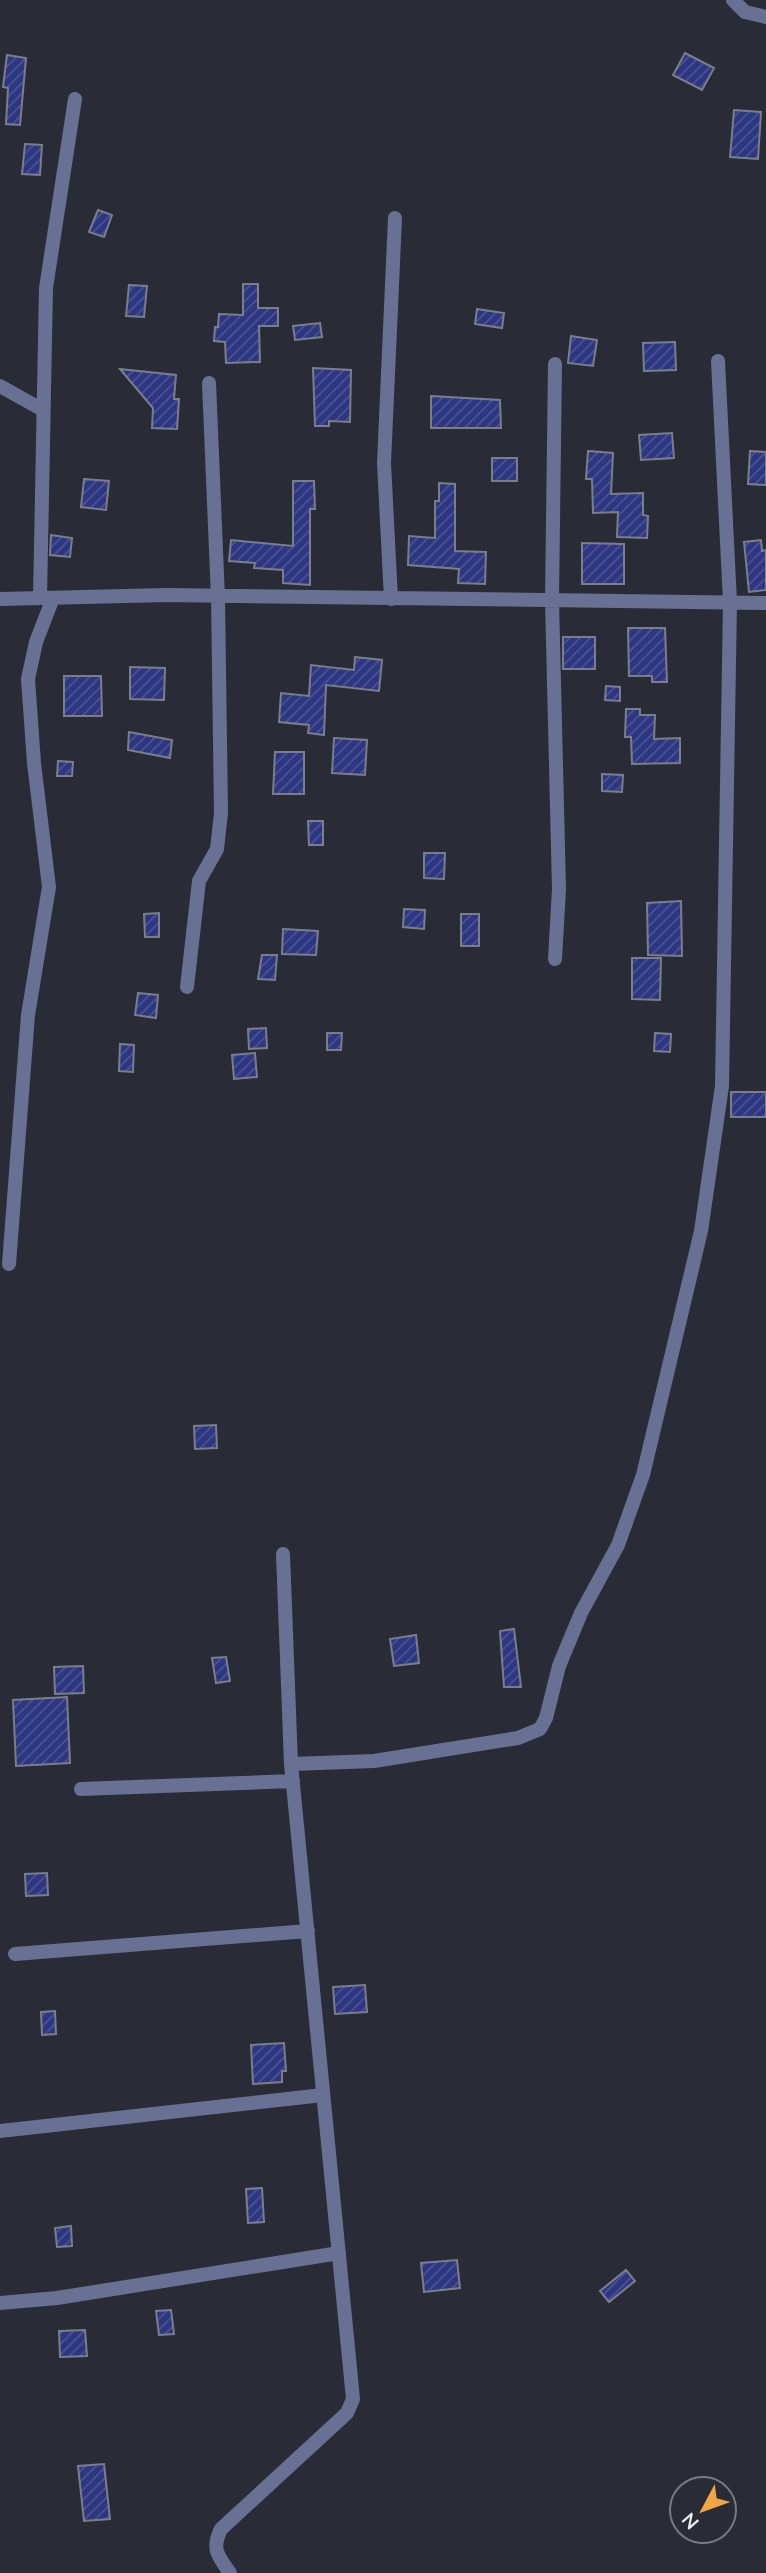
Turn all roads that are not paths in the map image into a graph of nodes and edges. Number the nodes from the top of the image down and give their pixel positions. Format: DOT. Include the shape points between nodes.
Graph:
graph roads {
  1 [pos="733,0"];
  2 [pos="766,17"];
  3 [pos="75,99"];
  4 [pos="395,218"];
  5 [pos="718,361"];
  6 [pos="555,364"];
  7 [pos="209,383"];
  8 [pos="0,386"];
  9 [pos="43,410"];
  10 [pos="47,598"];
  11 [pos="218,598"];
  12 [pos="0,599"];
  13 [pos="391,599"];
  14 [pos="552,600"];
  15 [pos="730,602"];
  16 [pos="766,603"];
  17 [pos="555,959"];
  18 [pos="187,987"];
  19 [pos="9,1264"];
  20 [pos="283,1554"];
  21 [pos="292,1764"];
  22 [pos="293,1781"];
  23 [pos="81,1789"];
  24 [pos="308,1931"];
  25 [pos="16,1954"];
  26 [pos="324,2095"];
  27 [pos="0,2131"];
  28 [pos="339,2253"];
  29 [pos="0,2303"];
  30 [pos="230,2573"];
  1 -- 2 [label="street" via="745,12"];
  3 -- 9 [label="street" via="46,288"];
  4 -- 13 [label="street" via="384,463"];
  5 -- 15 [label="street"];
  6 -- 14 [label="street"];
  7 -- 11 [label="street"];
  8 -- 9 [label="street"];
  9 -- 10 [label="street"];
  10 -- 11 [label="street"];
  10 -- 12 [label="street"];
  10 -- 19 [label="street" via="28,679 49,887 28,1015"];
  11 -- 13 [label="street"];
  11 -- 18 [label="street" via="220,835 199,881"];
  13 -- 14 [label="street"];
  14 -- 15 [label="street"];
  14 -- 17 [label="street" via="558,889"];
  15 -- 16 [label="street"];
  15 -- 21 [label="street" via="722,1086 701,1231 643,1475 618,1545 581,1613 559,1667 546,1718 531,1735 374,1761"];
  20 -- 21 [label="street"];
  21 -- 22 [label="street"];
  22 -- 23 [label="street"];
  22 -- 24 [label="street"];
  24 -- 25 [label="street"];
  24 -- 26 [label="street"];
  26 -- 27 [label="street"];
  26 -- 28 [label="street"];
  28 -- 29 [label="street"];
  28 -- 30 [label="street" via="353,2399 347,2413 221,2529 215,2553"];
}
